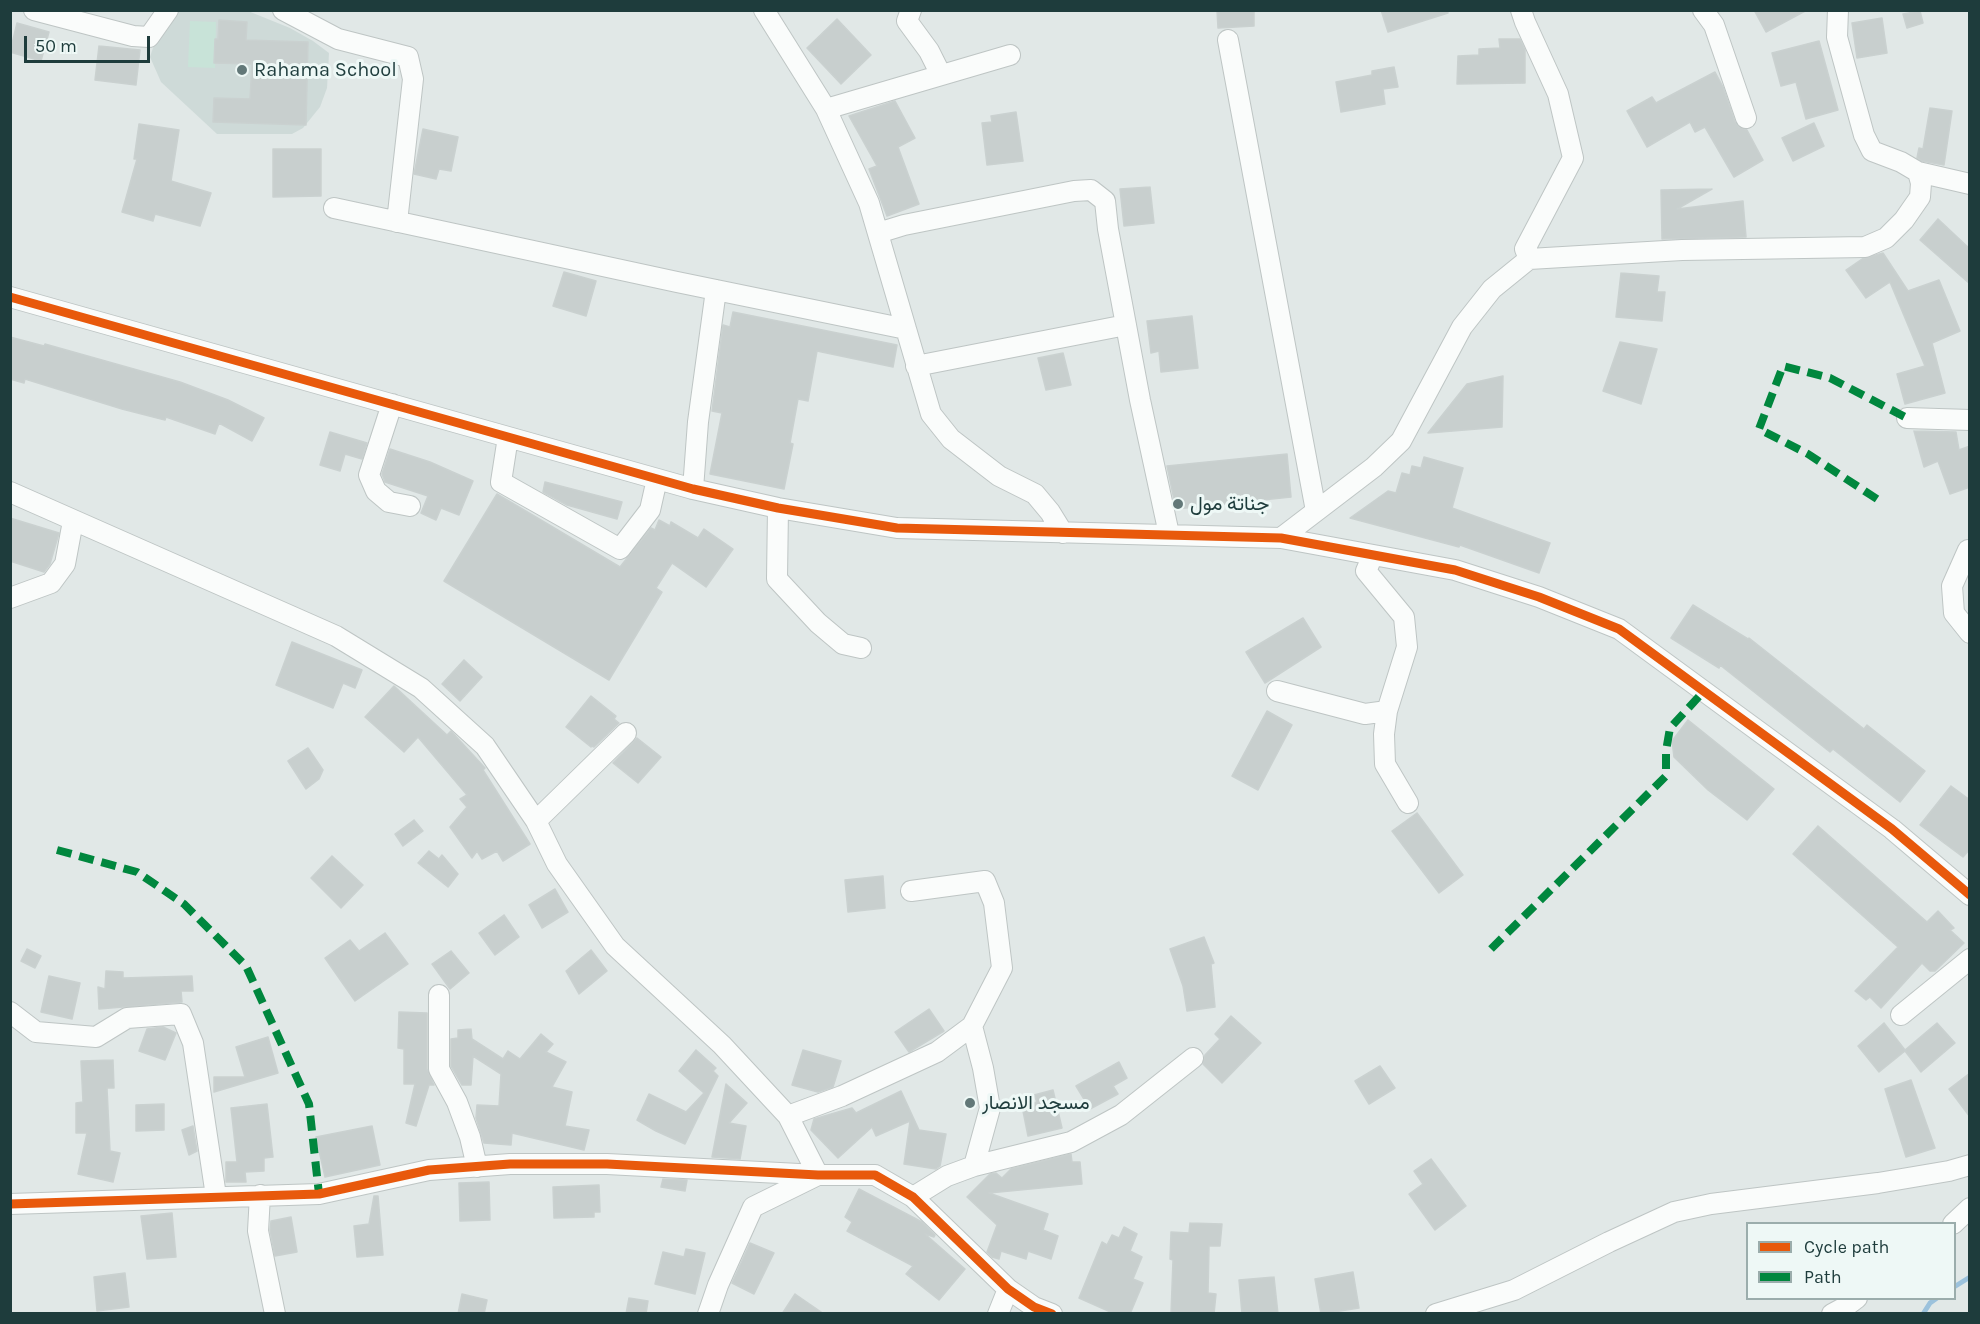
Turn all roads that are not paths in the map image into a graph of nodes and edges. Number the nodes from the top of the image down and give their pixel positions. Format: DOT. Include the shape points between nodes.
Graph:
graph roads {
  1 [pos="34,10"];
  2 [pos="168,10"];
  3 [pos="283,10"];
  4 [pos="764,10"];
  5 [pos="911,10"];
  6 [pos="1521,10"];
  7 [pos="1703,10"];
  8 [pos="1838,10"];
  9 [pos="1228,40"];
  10 [pos="1010,55"];
  11 [pos="941,75"];
  12 [pos="826,109"];
  13 [pos="1746,118"];
  14 [pos="1918,172"];
  15 [pos="1970,184"];
  16 [pos="334,208"];
  17 [pos="397,222"];
  18 [pos="878,233"];
  19 [pos="1529,259"];
  20 [pos="716,290"];
  21 [pos="10,297"];
  22 [pos="1126,325"];
  23 [pos="906,329"];
  24 [pos="916,366"];
  25 [pos="392,404"];
  26 [pos="1907,418"];
  27 [pos="1970,420"];
  28 [pos="508,437"];
  29 [pos="657,479"];
  30 [pos="693,489"];
  31 [pos="10,492"];
  32 [pos="1324,505"];
  33 [pos="410,506"];
  34 [pos="778,508"];
  35 [pos="73,521"];
  36 [pos="1063,533"];
  37 [pos="1169,534"];
  38 [pos="1281,538"];
  39 [pos="1351,550"];
  40 [pos="1968,550"];
  41 [pos="1373,555"];
  42 [pos="10,598"];
  43 [pos="1970,633"];
  44 [pos="861,648"];
  45 [pos="1277,691"];
  46 [pos="1387,711"];
  47 [pos="626,733"];
  48 [pos="1408,803"];
  49 [pos="536,821"];
  50 [pos="911,891"];
  51 [pos="1968,893"];
  52 [pos="1970,959"];
  53 [pos="439,995"];
  54 [pos="10,1012"];
  55 [pos="1901,1015"];
  56 [pos="972,1026"];
  57 [pos="1193,1058"];
  58 [pos="788,1116"];
  59 [pos="1970,1165"];
  60 [pos="975,1166"];
  61 [pos="477,1167"];
  62 [pos="818,1175"];
  63 [pos="260,1195"];
  64 [pos="216,1196"];
  65 [pos="913,1197"];
  66 [pos="10,1204"];
  67 [pos="1970,1208"];
  68 [pos="1955,1222"];
  69 [pos="1008,1289"];
  70 [pos="1856,1300"];
  71 [pos="274,1314"];
  72 [pos="708,1314"];
  73 [pos="998,1314"];
  74 [pos="1052,1314"];
  75 [pos="1436,1314"];
  76 [pos="1832,1314"];
  1 -- 2 [label="street" via="149,37"];
  3 -- 17 [label="street" via="338,39 408,57 413,79"];
  4 -- 12 [label="street"];
  5 -- 11 [label="street" via="907,21"];
  6 -- 19 [label="street" via="1558,94 1573,158 1525,249"];
  7 -- 13 [label="street" via="1714,25"];
  8 -- 14 [label="street" via="1837,37 1864,135 1872,151"];
  9 -- 32 [label="street"];
  10 -- 11 [label="street"];
  11 -- 12 [label="street"];
  12 -- 18 [label="street" via="870,203"];
  14 -- 15 [label="street"];
  14 -- 19 [label="street" via="1920,196 1904,220 1886,238 1865,247 1682,250"];
  16 -- 17 [label="street"];
  17 -- 20 [label="street"];
  18 -- 22 [label="street" via="1091,190 1106,201"];
  18 -- 23 [label="street"];
  19 -- 32 [label="street" via="1492,290 1462,327 1401,441"];
  20 -- 23 [label="street"];
  20 -- 30 [label="street"];
  21 -- 25 [label="street"];
  22 -- 24 [label="street"];
  22 -- 37 [label="street"];
  23 -- 24 [label="street"];
  24 -- 36 [label="street" via="931,414 951,439 999,476 1035,494"];
  25 -- 28 [label="street"];
  25 -- 33 [label="street" via="369,475 376,491 389,502"];
  26 -- 27 [label="street"];
  28 -- 29 [label="street"];
  28 -- 29 [label="street" via="501,482 620,549 650,510"];
  29 -- 30 [label="street"];
  30 -- 34 [label="street"];
  31 -- 35 [label="street"];
  32 -- 38 [label="street"];
  32 -- 39 [label="street" via="1319,520 1322,531"];
  34 -- 36 [label="street" via="897,528"];
  34 -- 44 [label="street" via="777,579 843,644"];
  35 -- 42 [label="street" via="65,564 51,583"];
  35 -- 49 [label="street" via="336,636 422,688 485,746"];
  36 -- 37 [label="street"];
  37 -- 38 [label="street"];
  38 -- 39 [label="street"];
  39 -- 41 [label="street"];
  40 -- 43 [label="street" via="1952,586 1954,613"];
  41 -- 46 [label="street" via="1366,571 1404,617 1407,647"];
  41 -- 51 [label="street" via="1455,570 1539,597 1619,629 1892,829"];
  45 -- 46 [label="street" via="1365,714"];
  46 -- 48 [label="street" via="1385,764"];
  47 -- 49 [label="street"];
  49 -- 58 [label="street" via="557,864 615,946 722,1046"];
  50 -- 56 [label="street" via="985,881 994,903 1002,968"];
  52 -- 55 [label="street"];
  53 -- 61 [label="street" via="439,1069 457,1102"];
  54 -- 64 [label="street" via="36,1032 96,1037 127,1018 181,1014 193,1043"];
  56 -- 58 [label="street" via="937,1052"];
  56 -- 60 [label="street" via="990,1108"];
  57 -- 60 [label="street" via="1121,1115 1071,1142"];
  58 -- 62 [label="street"];
  59 -- 75 [label="street" via="1878,1183 1674,1212 1514,1290"];
  60 -- 65 [label="street" via="947,1176"];
  61 -- 62 [label="street" via="607,1164"];
  61 -- 63 [label="street" via="429,1170 319,1194"];
  62 -- 65 [label="street" via="875,1175"];
  62 -- 72 [label="street" via="753,1208"];
  63 -- 64 [label="street"];
  63 -- 71 [label="street" via="258,1231"];
  64 -- 66 [label="street"];
  65 -- 69 [label="street"];
  67 -- 68 [label="street"];
  69 -- 73 [label="street"];
  69 -- 74 [label="street"];
  70 -- 76 [label="street"];
}
